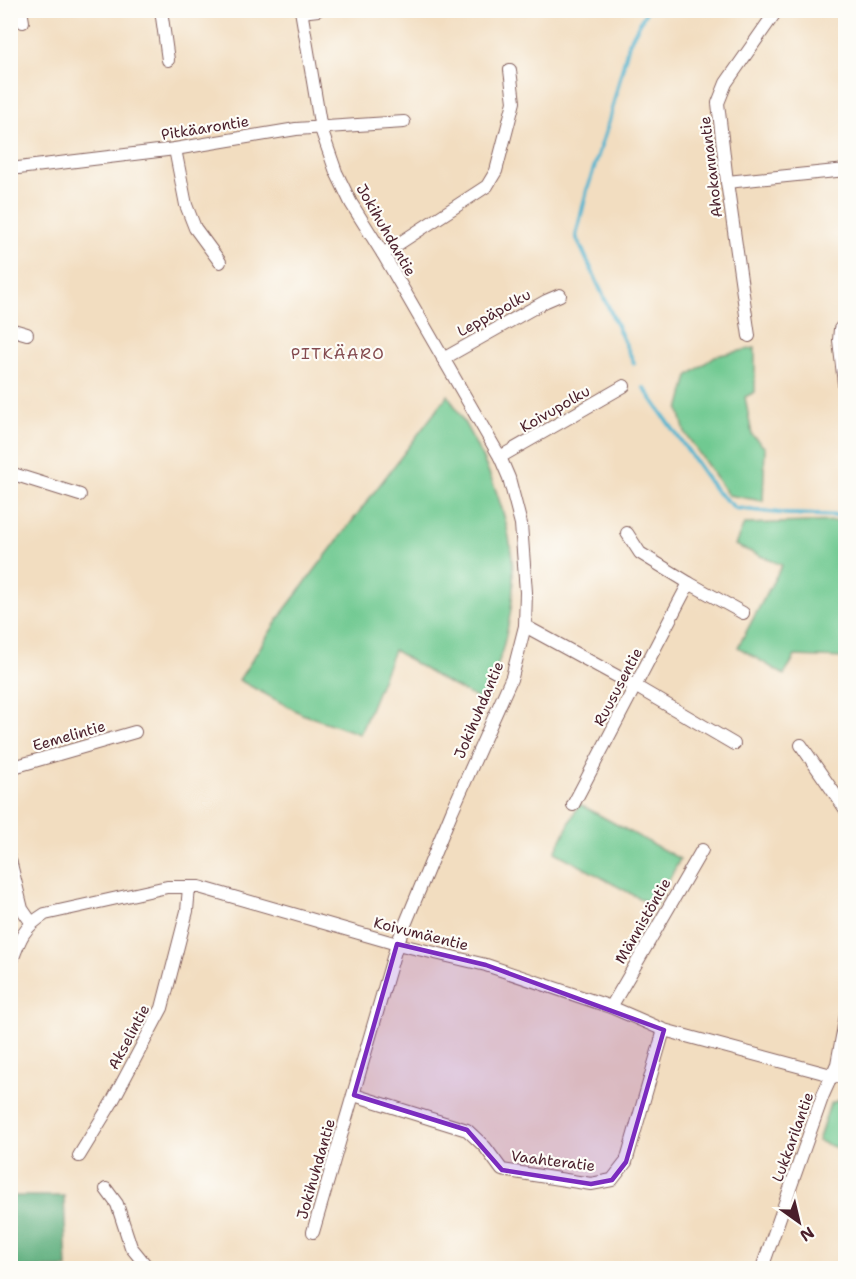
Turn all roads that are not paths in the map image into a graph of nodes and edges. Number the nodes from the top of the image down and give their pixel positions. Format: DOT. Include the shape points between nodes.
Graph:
graph roads {
  1 [pos="160,10"];
  2 [pos="318,10"];
  3 [pos="777,10"];
  4 [pos="301,11"];
  5 [pos="168,60"];
  6 [pos="510,70"];
  7 [pos="404,122"];
  8 [pos="321,129"];
  9 [pos="175,149"];
  10 [pos="10,169"];
  11 [pos="846,170"];
  12 [pos="726,182"];
  13 [pos="383,254"];
  14 [pos="220,262"];
  15 [pos="560,295"];
  16 [pos="846,322"];
  17 [pos="10,329"];
  18 [pos="27,334"];
  19 [pos="749,336"];
  20 [pos="443,359"];
  21 [pos="624,386"];
  22 [pos="846,401"];
  23 [pos="500,457"];
  24 [pos="10,473"];
  25 [pos="80,495"];
  26 [pos="627,533"];
  27 [pos="689,583"];
  28 [pos="743,614"];
  29 [pos="525,626"];
  30 [pos="635,686"];
  31 [pos="135,732"];
  32 [pos="734,744"];
  33 [pos="801,745"];
  34 [pos="10,768"];
  35 [pos="573,805"];
  36 [pos="846,810"];
  37 [pos="702,850"];
  38 [pos="10,860"];
  39 [pos="189,887"];
  40 [pos="31,922"];
  41 [pos="396,944"];
  42 [pos="10,966"];
  43 [pos="611,1007"];
  44 [pos="846,1015"];
  45 [pos="664,1030"];
  46 [pos="839,1078"];
  47 [pos="354,1095"];
  48 [pos="78,1156"];
  49 [pos="106,1189"];
  50 [pos="313,1232"];
  51 [pos="763,1268"];
  52 [pos="148,1269"];
  1 -- 5 [label="street"];
  2 -- 4 [label="street"];
  3 -- 12 [label="street, Ahokannantie" via="726,83 718,103"];
  4 -- 8 [label="street, Jokihuhdantie"];
  6 -- 13 [label="street" via="514,102 496,171 487,186"];
  7 -- 8 [label="street, Pitkäarontie"];
  8 -- 9 [label="street, Pitkäarontie" via="296,129"];
  8 -- 13 [label="street, Jokihuhdantie" via="351,203"];
  9 -- 10 [label="street, Pitkäarontie"];
  9 -- 14 [label="street" via="190,217"];
  11 -- 12 [label="street"];
  12 -- 19 [label="street, Ahokannantie"];
  13 -- 20 [label="street, Jokihuhdantie"];
  15 -- 20 [label="street, Leppäpolku"];
  16 -- 22 [label="street" via="840,329 839,340"];
  17 -- 18 [label="street"];
  20 -- 23 [label="street, Jokihuhdantie"];
  21 -- 23 [label="street, Koivupolku"];
  23 -- 29 [label="street, Jokihuhdantie" via="521,524"];
  24 -- 25 [label="street"];
  26 -- 27 [label="street" via="640,553"];
  27 -- 28 [label="street"];
  27 -- 30 [label="street, Ruususentie"];
  29 -- 30 [label="street"];
  29 -- 41 [label="street, Jokihuhdantie" via="512,677"];
  30 -- 32 [label="street"];
  30 -- 35 [label="street, Ruususentie"];
  31 -- 34 [label="street, Eemelintie"];
  33 -- 36 [label="street"];
  37 -- 43 [label="street, Männistöntie"];
  38 -- 40 [label="street" via="22,909"];
  39 -- 40 [label="street, Koivumäentie" via="167,887 52,911"];
  39 -- 41 [label="street, Koivumäentie"];
  39 -- 48 [label="street, Akselintie" via="187,911 162,1008"];
  40 -- 42 [label="street"];
  41 -- 43 [label="street, Koivumäentie" via="486,965"];
  41 -- 47 [label="street, Jokihuhdantie"];
  43 -- 45 [label="street, Koivumäentie"];
  44 -- 46 [label="street, Lukkarilantie" via="837,1064"];
  45 -- 46 [label="street, Koivumäentie"];
  45 -- 47 [label="street, Vaahteratie" via="626,1162 612,1180 591,1184 502,1170 466,1130"];
  46 -- 51 [label="street, Lukkarilantie" via="824,1095"];
  47 -- 50 [label="street, Jokihuhdantie"];
  49 -- 52 [label="street" via="117,1204 131,1247"];
}
